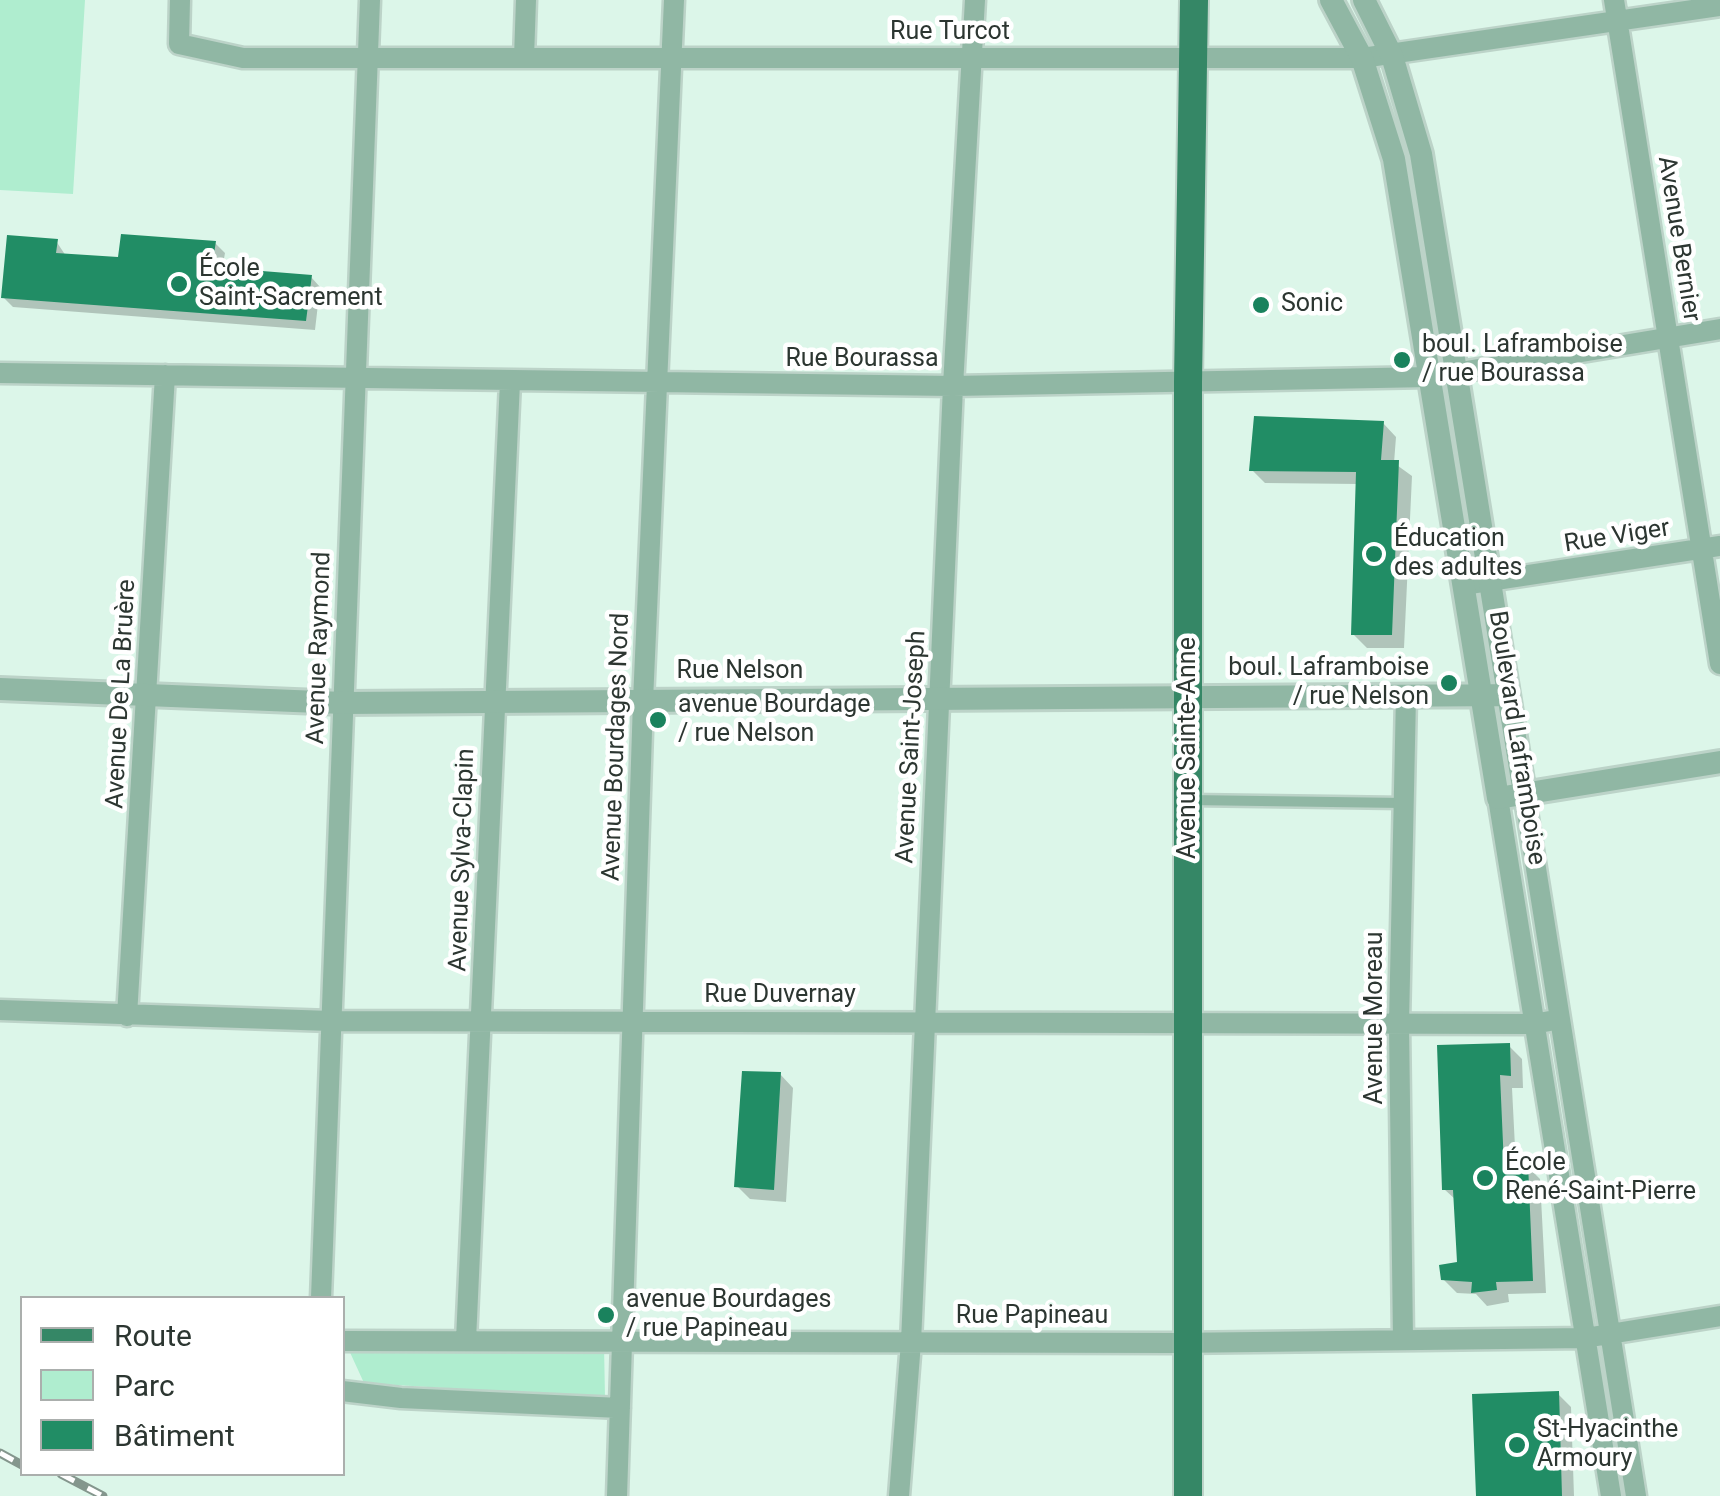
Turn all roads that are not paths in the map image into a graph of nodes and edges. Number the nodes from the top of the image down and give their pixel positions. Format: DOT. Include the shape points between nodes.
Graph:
graph roads {
  1 [pos="180,0"];
  2 [pos="370,0"];
  3 [pos="526,0"];
  4 [pos="674,0"];
  5 [pos="975,0"];
  6 [pos="1194,0"];
  7 [pos="1331,0"];
  8 [pos="1364,0"];
  9 [pos="1720,6"];
  10 [pos="1616,10"];
  11 [pos="1392,56"];
  12 [pos="367,58"];
  13 [pos="524,58"];
  14 [pos="671,58"];
  15 [pos="971,58"];
  16 [pos="1194,58"];
  17 [pos="1362,58"];
  18 [pos="1720,329"];
  19 [pos="1668,338"];
  20 [pos="1456,372"];
  21 [pos="0,373"];
  22 [pos="165,376"];
  23 [pos="1430,377"];
  24 [pos="355,380"];
  25 [pos="510,382"];
  26 [pos="1188,382"];
  27 [pos="657,384"];
  28 [pos="953,386"];
  29 [pos="1711,547"];
  30 [pos="1490,582"];
  31 [pos="1463,585"];
  32 [pos="1720,664"];
  33 [pos="0,689"];
  34 [pos="1481,695"];
  35 [pos="1508,695"];
  36 [pos="148,696"];
  37 [pos="1406,696"];
  38 [pos="1189,697"];
  39 [pos="939,699"];
  40 [pos="642,700"];
  41 [pos="495,701"];
  42 [pos="343,702"];
  43 [pos="1720,762"];
  44 [pos="1524,793"];
  45 [pos="1498,798"];
  46 [pos="1189,800"];
  47 [pos="1403,803"];
  48 [pos="0,1010"];
  49 [pos="127,1016"];
  50 [pos="1560,1019"];
  51 [pos="1190,1020"];
  52 [pos="331,1021"];
  53 [pos="925,1021"];
  54 [pos="481,1022"];
  55 [pos="632,1022"];
  56 [pos="1399,1023"];
  57 [pos="1534,1024"];
  58 [pos="320,1296"];
  59 [pos="1720,1316"];
  60 [pos="1610,1334"];
  61 [pos="1585,1338"];
  62 [pos="466,1340"];
  63 [pos="622,1340"];
  64 [pos="1403,1340"];
  65 [pos="345,1341"];
  66 [pos="911,1342"];
  67 [pos="1189,1342"];
  68 [pos="345,1391"];
  69 [pos="620,1408"];
  70 [pos="618,1496"];
  71 [pos="899,1496"];
  72 [pos="1188,1496"];
  73 [pos="1611,1496"];
  74 [pos="1636,1496"];
  1 -- 12 [label="street, Rue Turcot" via="178,44 243,58"];
  2 -- 12 [label="street, Avenue Raymond"];
  3 -- 13 [label="street"];
  4 -- 14 [label="street, Avenue Bourdages Nord"];
  5 -- 15 [label="street, Avenue Saint-Joseph"];
  6 -- 16 [label="main road, Avenue Sainte-Anne"];
  7 -- 17 [label="street, Boulevard Laframboise"];
  8 -- 11 [label="street, Boulevard Laframboise"];
  9 -- 10 [label="street, Rue Turcot"];
  10 -- 11 [label="street, Rue Turcot"];
  10 -- 19 [label="street, Avenue Bernier"];
  11 -- 17 [label="street, Rue Turcot"];
  11 -- 20 [label="street, Boulevard Laframboise" via="1422,154"];
  12 -- 13 [label="street, Rue Turcot"];
  12 -- 24 [label="street, Avenue Raymond"];
  13 -- 14 [label="street, Rue Turcot"];
  14 -- 15 [label="street, Rue Turcot"];
  14 -- 27 [label="street, Avenue Bourdages Nord"];
  15 -- 16 [label="street, Rue Turcot"];
  15 -- 28 [label="street, Avenue Saint-Joseph"];
  16 -- 17 [label="street, Rue Turcot"];
  16 -- 26 [label="main road, Avenue Sainte-Anne"];
  17 -- 23 [label="street, Boulevard Laframboise" via="1394,159"];
  18 -- 19 [label="street, Rue Bourassa"];
  19 -- 20 [label="street, Rue Bourassa"];
  19 -- 29 [label="street, Avenue Bernier"];
  20 -- 23 [label="street, Rue Bourassa"];
  20 -- 30 [label="street, Boulevard Laframboise"];
  21 -- 22 [label="street, Rue Bourassa"];
  22 -- 24 [label="street, Rue Bourassa"];
  22 -- 36 [label="street, Avenue De La Bruère"];
  23 -- 26 [label="street, Rue Bourassa"];
  23 -- 31 [label="street, Boulevard Laframboise"];
  24 -- 25 [label="street, Rue Bourassa"];
  24 -- 42 [label="street, Avenue Raymond"];
  25 -- 27 [label="street, Rue Bourassa"];
  25 -- 41 [label="street, Avenue Sylva-Clapin"];
  26 -- 28 [label="street, Rue Bourassa"];
  26 -- 38 [label="main road, Avenue Sainte-Anne"];
  27 -- 28 [label="street, Rue Bourassa"];
  27 -- 40 [label="street, Avenue Bourdages Nord"];
  28 -- 39 [label="street, Avenue Saint-Joseph"];
  29 -- 30 [label="street, Rue Viger"];
  29 -- 32 [label="street, Avenue Bernier"];
  30 -- 31 [label="street, Rue Viger"];
  30 -- 35 [label="street, Boulevard Laframboise"];
  31 -- 34 [label="street, Boulevard Laframboise"];
  33 -- 36 [label="street, Rue Nelson"];
  34 -- 35 [label="street, Rue Nelson"];
  34 -- 37 [label="street, Rue Nelson"];
  34 -- 45 [label="street, Boulevard Laframboise"];
  35 -- 44 [label="street, Boulevard Laframboise"];
  36 -- 42 [label="street, Rue Nelson"];
  36 -- 49 [label="street, Avenue De La Bruère"];
  37 -- 38 [label="street, Rue Nelson"];
  37 -- 47 [label="street, Avenue Moreau"];
  38 -- 39 [label="street, Rue Nelson"];
  38 -- 46 [label="main road, Avenue Sainte-Anne"];
  39 -- 40 [label="street, Rue Nelson"];
  39 -- 53 [label="street, Avenue Saint-Joseph"];
  40 -- 41 [label="street, Rue Nelson"];
  40 -- 55 [label="street, Avenue Bourdages Nord"];
  41 -- 42 [label="street, Rue Nelson"];
  41 -- 54 [label="street, Avenue Sylva-Clapin"];
  42 -- 52 [label="street, Avenue Raymond"];
  43 -- 44 [label="street"];
  44 -- 45 [label="street"];
  44 -- 50 [label="street, Boulevard Laframboise"];
  45 -- 57 [label="street, Boulevard Laframboise"];
  46 -- 47 [label="lane"];
  46 -- 51 [label="main road, Avenue Sainte-Anne"];
  47 -- 56 [label="street, Avenue Moreau"];
  48 -- 49 [label="street, Rue Duvernay"];
  49 -- 52 [label="street, Rue Duvernay"];
  50 -- 57 [label="street, Rue Duvernay"];
  50 -- 60 [label="street, Boulevard Laframboise"];
  51 -- 53 [label="street, Rue Duvernay"];
  51 -- 56 [label="street, Rue Duvernay"];
  51 -- 67 [label="main road, Avenue Sainte-Anne"];
  52 -- 54 [label="street, Rue Duvernay"];
  52 -- 58 [label="street, Avenue Raymond"];
  53 -- 55 [label="street, Rue Duvernay"];
  53 -- 66 [label="street, Avenue Saint-Joseph"];
  54 -- 55 [label="street, Rue Duvernay"];
  54 -- 62 [label="street, Avenue Sylva-Clapin"];
  55 -- 63 [label="street, Avenue Bourdages Nord"];
  56 -- 57 [label="street, Rue Duvernay"];
  56 -- 64 [label="street, Avenue Moreau"];
  57 -- 61 [label="street, Boulevard Laframboise"];
  59 -- 60 [label="street, Rue Papineau"];
  60 -- 61 [label="street, Rue Papineau"];
  60 -- 74 [label="street, Boulevard Laframboise"];
  61 -- 64 [label="street, Rue Papineau"];
  61 -- 73 [label="street, Boulevard Laframboise"];
  62 -- 63 [label="street, Rue Papineau"];
  62 -- 65 [label="street, Rue Papineau"];
  63 -- 66 [label="street, Rue Papineau"];
  63 -- 69 [label="street, Avenue Bourdages Nord"];
  64 -- 67 [label="street, Rue Papineau"];
  66 -- 67 [label="street, Rue Papineau"];
  66 -- 71 [label="street, Avenue Saint-Joseph"];
  67 -- 72 [label="main road, Avenue Sainte-Anne"];
  68 -- 69 [label="street"];
  69 -- 70 [label="street, Avenue Bourdages Nord"];
}
